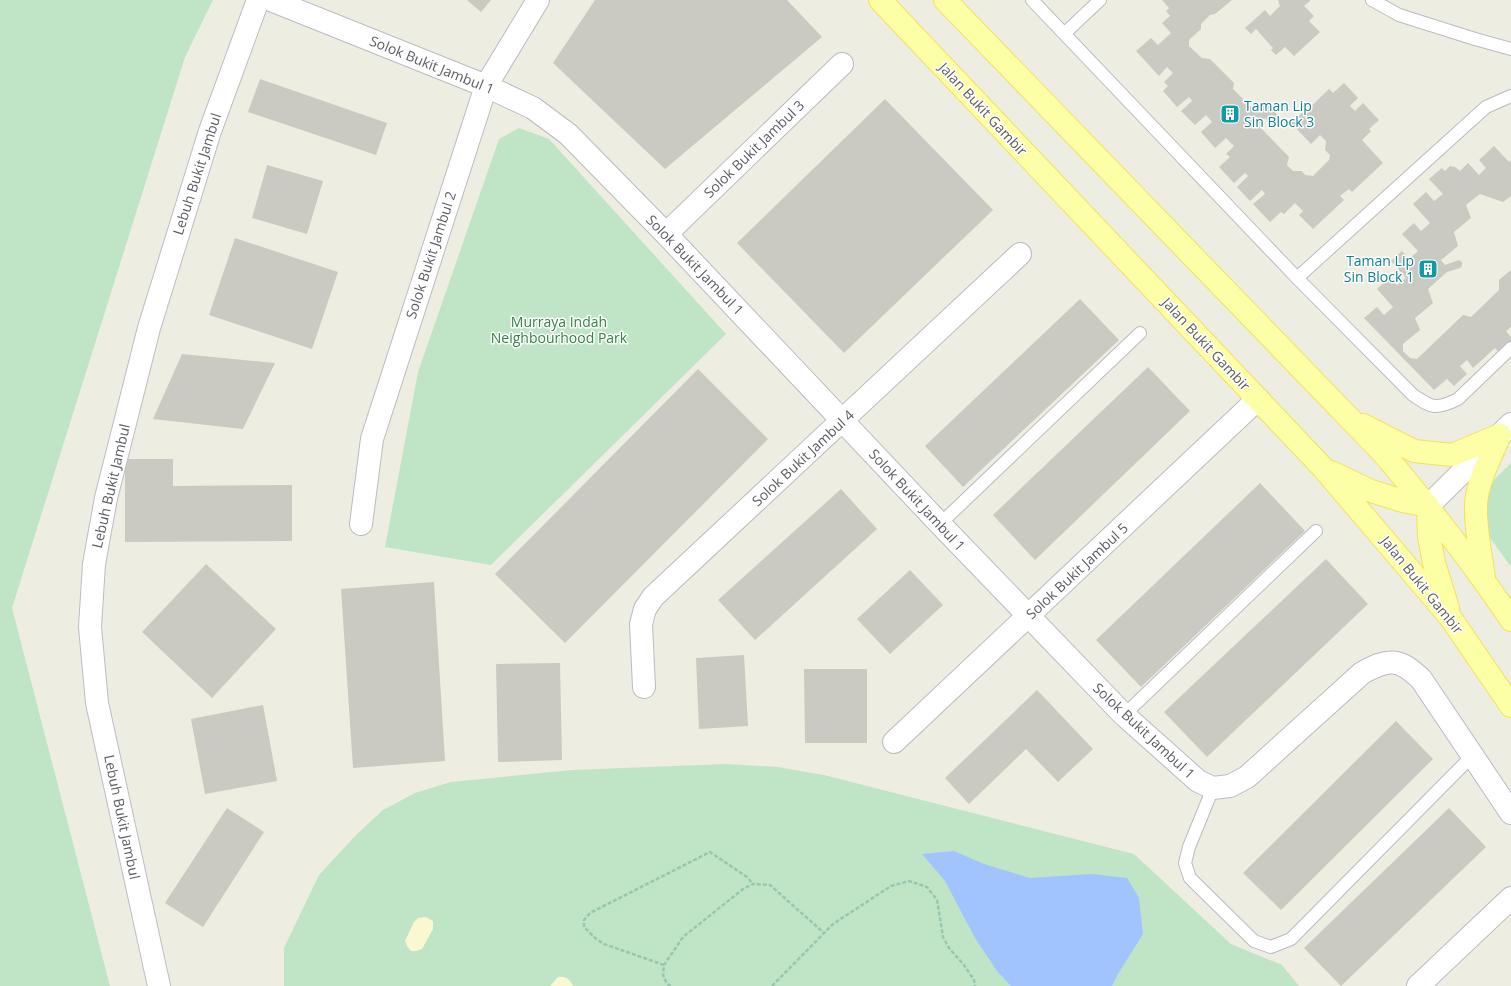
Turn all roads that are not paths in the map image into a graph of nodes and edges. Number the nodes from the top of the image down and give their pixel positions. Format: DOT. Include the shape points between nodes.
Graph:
graph roads {
  1 [pos="258,0"];
  2 [pos="271,0"];
  3 [pos="538,0"];
  4 [pos="880,0"];
  5 [pos="945,0"];
  6 [pos="1032,0"];
  7 [pos="1100,0"];
  8 [pos="1372,0"];
  9 [pos="1065,33"];
  10 [pos="1511,49"];
  11 [pos="842,64"];
  12 [pos="486,86"];
  13 [pos="1511,96"];
  14 [pos="666,234"];
  15 [pos="1020,254"];
  16 [pos="1297,278"];
  17 [pos="1140,333"];
  18 [pos="1511,348"];
  19 [pos="1258,399"];
  20 [pos="1346,416"];
  21 [pos="843,421"];
  22 [pos="1506,429"];
  23 [pos="1324,469"];
  24 [pos="1428,506"];
  25 [pos="361,524"];
  26 [pos="940,524"];
  27 [pos="1316,531"];
  28 [pos="1485,580"];
  29 [pos="1450,616"];
  30 [pos="1028,617"];
  31 [pos="1511,620"];
  32 [pos="644,688"];
  33 [pos="1511,706"];
  34 [pos="1124,715"];
  35 [pos="894,742"];
  36 [pos="1473,755"];
  37 [pos="1213,788"];
  38 [pos="1511,813"];
  39 [pos="1511,898"];
  40 [pos="158,986"];
  41 [pos="1418,986"];
  1 -- 40 [label="street, Lebuh Bukit Jambul" via="210,131 152,314 106,498 94,564 90,627 97,703"];
  2 -- 12 [label="street, Solok Bukit Jambul 1"];
  3 -- 12 [label="street, Solok Bukit Jambul 2"];
  4 -- 19 [label="main road, Jalan Bukit Gambir"];
  5 -- 20 [label="main road"];
  6 -- 9 [label="lane"];
  7 -- 9 [label="lane"];
  8 -- 10 [label="lane" via="1399,15"];
  9 -- 16 [label="lane"];
  11 -- 14 [label="street, Solok Bukit Jambul 3"];
  12 -- 14 [label="street, Solok Bukit Jambul 1" via="533,108 568,134"];
  12 -- 25 [label="street, Solok Bukit Jambul 2" via="372,439"];
  13 -- 16 [label="lane" via="1486,107"];
  14 -- 21 [label="street, Solok Bukit Jambul 1"];
  15 -- 21 [label="street, Solok Bukit Jambul 4"];
  16 -- 18 [label="lane" via="1413,395 1427,405 1437,407 1458,399"];
  17 -- 26 [label="lane"];
  19 -- 23 [label="main road, Jalan Bukit Gambir"];
  19 -- 30 [label="street, Solok Bukit Jambul 5"];
  20 -- 22 [label="main road" via="1414,451 1452,455"];
  20 -- 24 [label="main road"];
  21 -- 26 [label="street, Solok Bukit Jambul 1"];
  21 -- 32 [label="street, Solok Bukit Jambul 4" via="653,597 645,609 641,624"];
  22 -- 24 [label="street"];
  22 -- 28 [label="main road" via="1482,478 1476,504"];
  23 -- 24 [label="main road" via="1371,491"];
  23 -- 29 [label="main road, Jalan Bukit Gambir"];
  24 -- 28 [label="main road"];
  24 -- 29 [label="main road" via="1429,537 1434,563"];
  26 -- 30 [label="street, Solok Bukit Jambul 1"];
  27 -- 34 [label="lane"];
  28 -- 31 [label="main road"];
  29 -- 33 [label="main road, Jalan Bukit Gambir"];
  30 -- 34 [label="street, Solok Bukit Jambul 1"];
  30 -- 35 [label="street, Solok Bukit Jambul 5"];
  34 -- 37 [label="street, Solok Bukit Jambul 1" via="1198,781"];
  36 -- 37 [label="street" via="1421,678 1396,662 1378,664 1362,673 1247,777 1230,786"];
  36 -- 37 [label="lane" via="1291,939 1271,947 1254,941 1190,878 1185,863 1189,847"];
  36 -- 38 [label="street"];
  39 -- 41 [label="street"];
}
